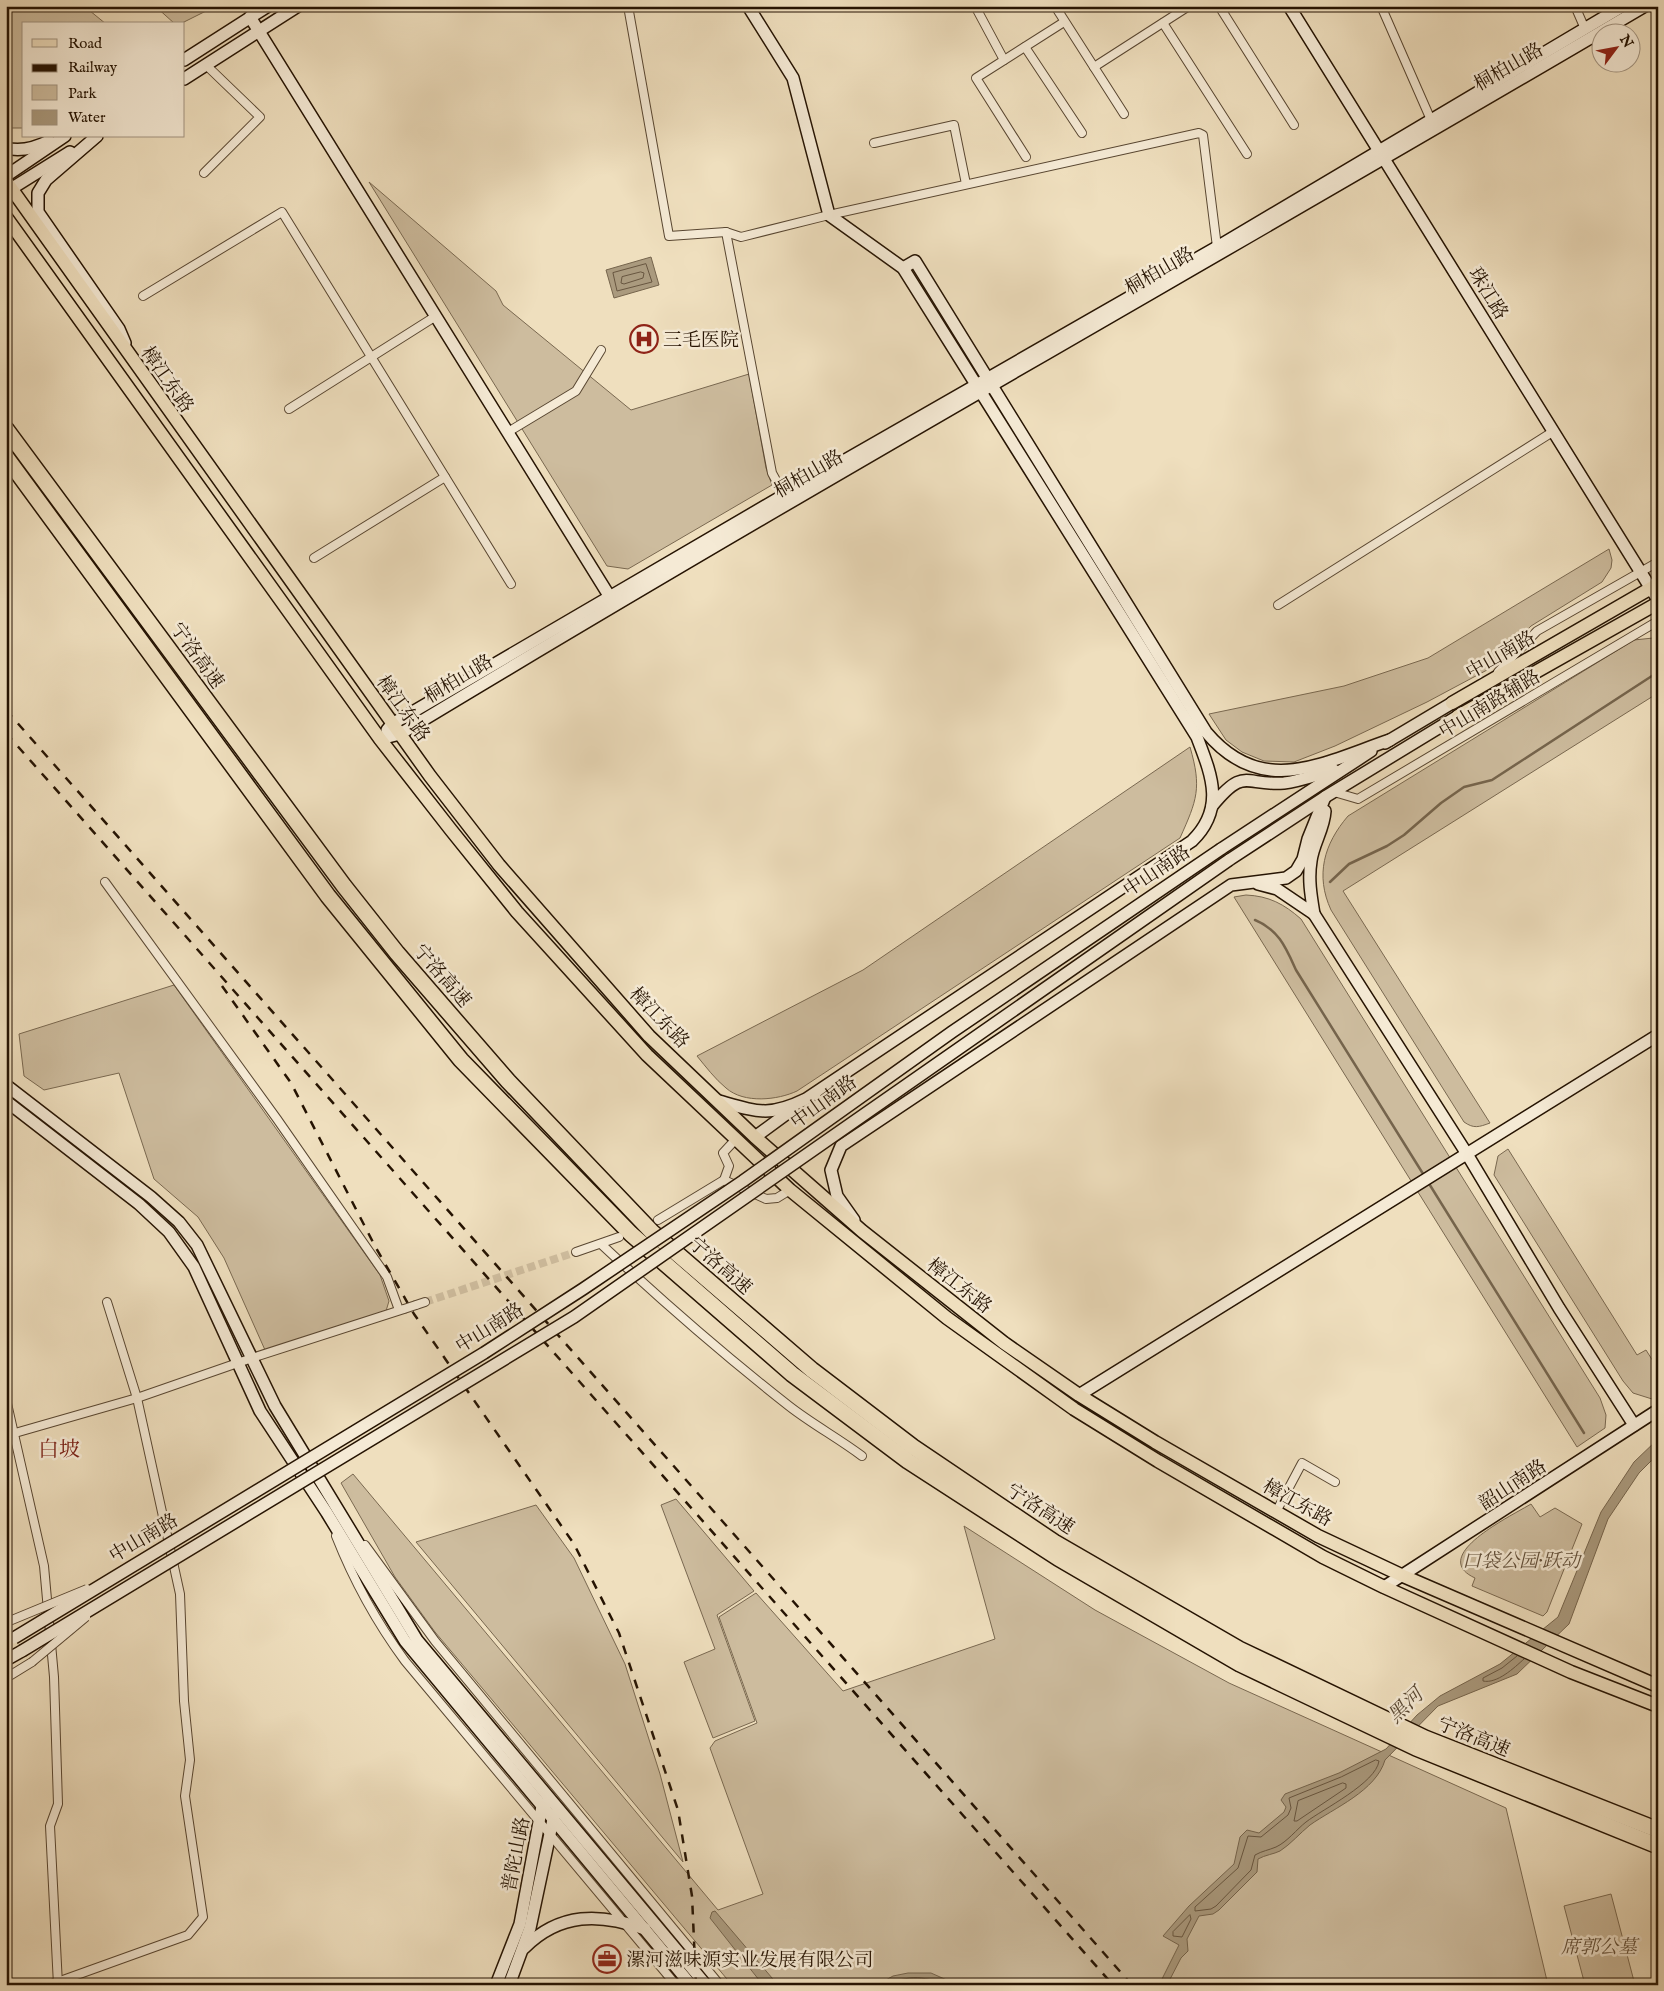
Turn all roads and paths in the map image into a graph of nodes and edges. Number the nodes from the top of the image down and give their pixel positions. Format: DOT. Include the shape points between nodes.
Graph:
graph roads {
  1 [pos="268,6"];
  2 [pos="298,6"];
  3 [pos="628,6"];
  4 [pos="748,6"];
  5 [pos="975,6"];
  6 [pos="1055,6"];
  7 [pos="1189,6"];
  8 [pos="1219,6"];
  9 [pos="1289,6"];
  10 [pos="1381,6"];
  11 [pos="1575,6"];
  12 [pos="1623,6"];
  13 [pos="1645,6"];
  14 [pos="250,17"];
  15 [pos="1064,22"];
  16 [pos="1163,23"];
  17 [pos="1585,29"];
  18 [pos="259,30"];
  19 [pos="1025,47"];
  20 [pos="185,59"];
  21 [pos="1004,60"];
  22 [pos="206,65"];
  23 [pos="1094,67"];
  24 [pos="185,78"];
  25 [pos="1124,114"];
  26 [pos="1431,120"];
  27 [pos="1294,125"];
  28 [pos="1082,133"];
  29 [pos="53,138"];
  30 [pos="62,138"];
  31 [pos="93,138"];
  32 [pos="94,138"];
  33 [pos="874,143"];
  34 [pos="6,148"];
  35 [pos="1247,154"];
  36 [pos="1383,155"];
  37 [pos="1026,157"];
  38 [pos="204,173"];
  39 [pos="6,176"];
  40 [pos="966,184"];
  41 [pos="8,187"];
  42 [pos="829,215"];
  43 [pos="6,217"];
  44 [pos="6,229"];
  45 [pos="726,232"];
  46 [pos="18,235"];
  47 [pos="1217,247"];
  48 [pos="903,268"];
  49 [pos="143,296"];
  50 [pos="436,316"];
  51 [pos="601,350"];
  52 [pos="370,357"];
  53 [pos="133,361"];
  54 [pos="990,382"];
  55 [pos="979,388"];
  56 [pos="289,409"];
  57 [pos="6,429"];
  58 [pos="1554,431"];
  59 [pos="508,432"];
  60 [pos="6,457"];
  61 [pos="445,477"];
  62 [pos="784,494"];
  63 [pos="314,558"];
  64 [pos="1658,562"];
  65 [pos="1641,572"];
  66 [pos="511,584"];
  67 [pos="1654,586"];
  68 [pos="612,600"];
  69 [pos="1658,601"];
  70 [pos="1278,606"];
  71 [pos="1658,621"];
  72 [pos="1489,682"];
  73 [pos="1452,704"];
  74 [pos="1458,716"];
  75 [pos="392,724"];
  76 [pos="400,734"];
  77 [pos="380,739"];
  78 [pos="1390,740"];
  79 [pos="1343,768"];
  80 [pos="1330,795"];
  81 [pos="1212,806"];
  82 [pos="1251,881"];
  83 [pos="105,882"];
  84 [pos="1314,914"];
  85 [pos="1658,1035"];
  86 [pos="6,1085"];
  87 [pos="806,1099"];
  88 [pos="6,1101"];
  89 [pos="719,1101"];
  90 [pos="755,1137"];
  91 [pos="736,1139"];
  92 [pos="1467,1154"];
  93 [pos="724,1180"];
  94 [pos="790,1190"];
  95 [pos="658,1220"];
  96 [pos="862,1232"];
  97 [pos="619,1237"];
  98 [pos="602,1244"];
  99 [pos="576,1252"];
  100 [pos="108,1302"];
  101 [pos="425,1302"];
  102 [pos="402,1309"];
  103 [pos="252,1358"];
  104 [pos="239,1362"];
  105 [pos="1080,1395"];
  106 [pos="137,1398"];
  107 [pos="6,1399"];
  108 [pos="1658,1410"];
  109 [pos="1634,1425"];
  110 [pos="15,1432"];
  111 [pos="862,1456"];
  112 [pos="1334,1482"];
  113 [pos="332,1510"];
  114 [pos="1276,1512"];
  115 [pos="1401,1575"];
  116 [pos="105,1582"];
  117 [pos="1384,1587"];
  118 [pos="112,1596"];
  119 [pos="7,1622"];
  120 [pos="10,1640"];
  121 [pos="6,1660"];
  122 [pos="6,1678"];
  123 [pos="1658,1686"];
  124 [pos="1658,1706"];
  125 [pos="1374,1722"];
  126 [pos="1421,1743"];
  127 [pos="552,1800"];
  128 [pos="554,1820"];
  129 [pos="539,1821"];
  130 [pos="1658,1830"];
  131 [pos="550,1834"];
  132 [pos="1658,1846"];
  133 [pos="625,1922"];
  134 [pos="647,1930"];
  135 [pos="521,1951"];
  136 [pos="58,1983"];
  137 [pos="49,1985"];
  138 [pos="496,1985"];
  139 [pos="509,1985"];
  140 [pos="676,1985"];
  141 [pos="691,1985"];
  142 [pos="706,1985"];
  143 [pos="720,1985"];
  1 -- 14 [label="street"];
  2 -- 18 [label="street"];
  3 -- 45 [label="street" via="669,236"];
  4 -- 42 [label="street" via="793,78"];
  5 -- 21 [label="street"];
  6 -- 15 [label="street"];
  7 -- 16 [label="street"];
  8 -- 27 [label="street"];
  9 -- 36 [label="street, 珠江路"];
  10 -- 26 [label="street"];
  11 -- 17 [label="street"];
  12 -- 17 [label="street, 桐柏山路"];
  13 -- 36 [label="street, 桐柏山路"];
  14 -- 18 [label="street"];
  14 -- 20 [label="street"];
  15 -- 19 [label="street"];
  15 -- 23 [label="street"];
  16 -- 23 [label="street"];
  16 -- 35 [label="street"];
  17 -- 26 [label="street, 桐柏山路"];
  18 -- 22 [label="street"];
  18 -- 50 [label="street"];
  19 -- 21 [label="street"];
  19 -- 28 [label="street"];
  21 -- 37 [label="street" via="976,78"];
  22 -- 24 [label="street"];
  22 -- 38 [label="street" via="260,117"];
  23 -- 25 [label="street"];
  26 -- 36 [label="street, 桐柏山路"];
  29 -- 34 [label="street" via="37,147 16,151"];
  30 -- 39 [label="street"];
  31 -- 41 [label="street"];
  32 -- 53 [label="street" via="46,180 38,193 38,212 119,329"];
  33 -- 40 [label="street" via="954,125"];
  36 -- 47 [label="street, 桐柏山路"];
  36 -- 54 [label="street, 桐柏山路"];
  36 -- 58 [label="street, 珠江路"];
  40 -- 42 [label="street"];
  40 -- 47 [label="street" via="1199,133 1203,135"];
  41 -- 53 [label="main road, 樟江东路"];
  42 -- 45 [label="street" via="741,237"];
  42 -- 48 [label="street"];
  43 -- 46 [label="main road, 樟江东路"];
  44 -- 46 [label="street"];
  45 -- 62 [label="street" via="772,473"];
  46 -- 77 [label="main road, 樟江东路"];
  47 -- 54 [label="street, 桐柏山路"];
  48 -- 54 [label="street" via="915,260"];
  48 -- 55 [label="street"];
  49 -- 52 [label="street" via="282,212"];
  50 -- 52 [label="street"];
  50 -- 59 [label="street"];
  51 -- 59 [label="street" via="576,390"];
  52 -- 56 [label="street"];
  52 -- 61 [label="street"];
  53 -- 75 [label="main road, 樟江东路"];
  54 -- 55 [label="street, 桐柏山路"];
  54 -- 78 [label="street" via="1201,724 1218,746 1251,767 1283,771 1308,767"];
  55 -- 62 [label="street, 桐柏山路"];
  55 -- 68 [label="street, 桐柏山路"];
  55 -- 81 [label="street" via="1197,737 1211,773"];
  57 -- 125 [label="highway, 宁洛高速" via="397,953 508,1080 652,1232 812,1370 913,1446 1038,1531 1239,1649"];
  58 -- 65 [label="street, 珠江路"];
  58 -- 70 [label="street"];
  59 -- 68 [label="street"];
  60 -- 125 [label="highway, 宁洛高速" via="334,904 461,1060 631,1234 792,1374 908,1461 1058,1558 1232,1659"];
  61 -- 63 [label="street"];
  61 -- 66 [label="street"];
  62 -- 68 [label="street, 桐柏山路"];
  64 -- 65 [label="street, 中山南路辅路"];
  65 -- 67 [label="street, 珠江路"];
  65 -- 72 [label="street, 中山南路辅路" via="1537,631"];
  67 -- 69 [label="street, 珠江路"];
  67 -- 72 [label="main road, 中山南路"];
  68 -- 75 [label="street, 桐柏山路"];
  68 -- 76 [label="street, 桐柏山路"];
  69 -- 74 [label="main road, 中山南路"];
  71 -- 80 [label="street, 中山南路辅路" via="1358,799"];
  72 -- 73 [label="main road, 中山南路"];
  73 -- 78 [label="street, 中山南路"];
  74 -- 80 [label="street, 中山南路"];
  75 -- 76 [label="main road, 樟江东路"];
  75 -- 77 [label="street, 桐柏山路"];
  76 -- 77 [label="street, 桐柏山路"];
  76 -- 89 [label="main road, 樟江东路" via="499,865 564,940 649,1036"];
  77 -- 91 [label="main road, 樟江东路" via="469,852 568,969 648,1055"];
  78 -- 79 [label="street, 中山南路"];
  79 -- 81 [label="street" via="1284,783 1241,780 1228,787"];
  79 -- 116 [label="street, 中山南路, bridge" via="952,1032 743,1181 583,1289"];
  80 -- 82 [label="street" via="1308,838 1296,871 1286,878"];
  80 -- 84 [label="street" via="1311,861"];
  80 -- 118 [label="street, 中山南路, bridge" via="1229,860 574,1317"];
  81 -- 87 [label="street" via="1199,834 1192,841"];
  82 -- 84 [label="street" via="1277,890"];
  82 -- 96 [label="street" via="1231,885 841,1146 831,1170 837,1196"];
  83 -- 102 [label="street" via="387,1277"];
  84 -- 92 [label="street"];
  85 -- 92 [label="street"];
  86 -- 103 [label="street" via="179,1222 197,1244"];
  87 -- 89 [label="street" via="771,1112 748,1110"];
  87 -- 90 [label="street"];
  88 -- 104 [label="street" via="139,1204 169,1232 194,1267"];
  89 -- 90 [label="main road, 樟江东路"];
  90 -- 96 [label="main road, 樟江东路"];
  91 -- 93 [label="street" via="723,1153 729,1166"];
  91 -- 94 [label="main road, 樟江东路"];
  92 -- 105 [label="street"];
  92 -- 109 [label="street"];
  93 -- 94 [label="street" via="766,1199 777,1198"];
  93 -- 95 [label="street"];
  94 -- 117 [label="main road, 樟江东路" via="947,1318 1074,1409 1323,1557"];
  96 -- 105 [label="main road, 樟江东路" via="1004,1343"];
  97 -- 98 [label="street"];
  98 -- 99 [label="street"];
  98 -- 111 [label="street" via="674,1312 790,1407"];
  100 -- 106 [label="street"];
  101 -- 102 [label="street, bridge"];
  102 -- 103 [label="street"];
  103 -- 104 [label="street"];
  103 -- 113 [label="street"];
  104 -- 106 [label="street"];
  104 -- 113 [label="street" via="260,1411"];
  105 -- 114 [label="main road, 樟江东路"];
  106 -- 110 [label="street"];
  106 -- 136 [label="street" via="180,1594 190,1760 185,1796 203,1917 188,1935"];
  107 -- 110 [label="street"];
  108 -- 109 [label="street, 韶山南路"];
  109 -- 115 [label="street, 韶山南路"];
  110 -- 136 [label="street" via="44,1566 54,1677 58,1804 50,1826"];
  112 -- 114 [label="street" via="1302,1463"];
  113 -- 127 [label="street" via="417,1640"];
  113 -- 129 [label="street" via="346,1561 393,1644"];
  114 -- 115 [label="main road, 樟江东路" via="1318,1536"];
  115 -- 117 [label="street, 韶山南路"];
  115 -- 123 [label="main road, 樟江东路"];
  116 -- 119 [label="street, bridge"];
  116 -- 120 [label="street, 中山南路, bridge"];
  117 -- 124 [label="main road, 樟江东路" via="1570,1672"];
  118 -- 121 [label="street, 中山南路, bridge"];
  118 -- 122 [label="street, bridge" via="32,1662"];
  125 -- 126 [label="highway, 宁洛高速"];
  126 -- 130 [label="highway, 宁洛高速"];
  126 -- 132 [label="highway, 宁洛高速"];
  127 -- 128 [label="street, 普陀山路"];
  127 -- 129 [label="street, 普陀山路"];
  127 -- 142 [label="street"];
  127 -- 143 [label="street"];
  128 -- 131 [label="street, 普陀山路"];
  128 -- 134 [label="street"];
  129 -- 131 [label="street"];
  129 -- 138 [label="street, 普陀山路" via="520,1924"];
  131 -- 133 [label="street"];
  131 -- 135 [label="street, 普陀山路" via="530,1928"];
  133 -- 134 [label="street"];
  133 -- 135 [label="street" via="583,1918 560,1923 537,1935"];
  133 -- 140 [label="street"];
  134 -- 141 [label="street"];
  135 -- 139 [label="street, 普陀山路"];
  136 -- 137 [label="street"];
}
